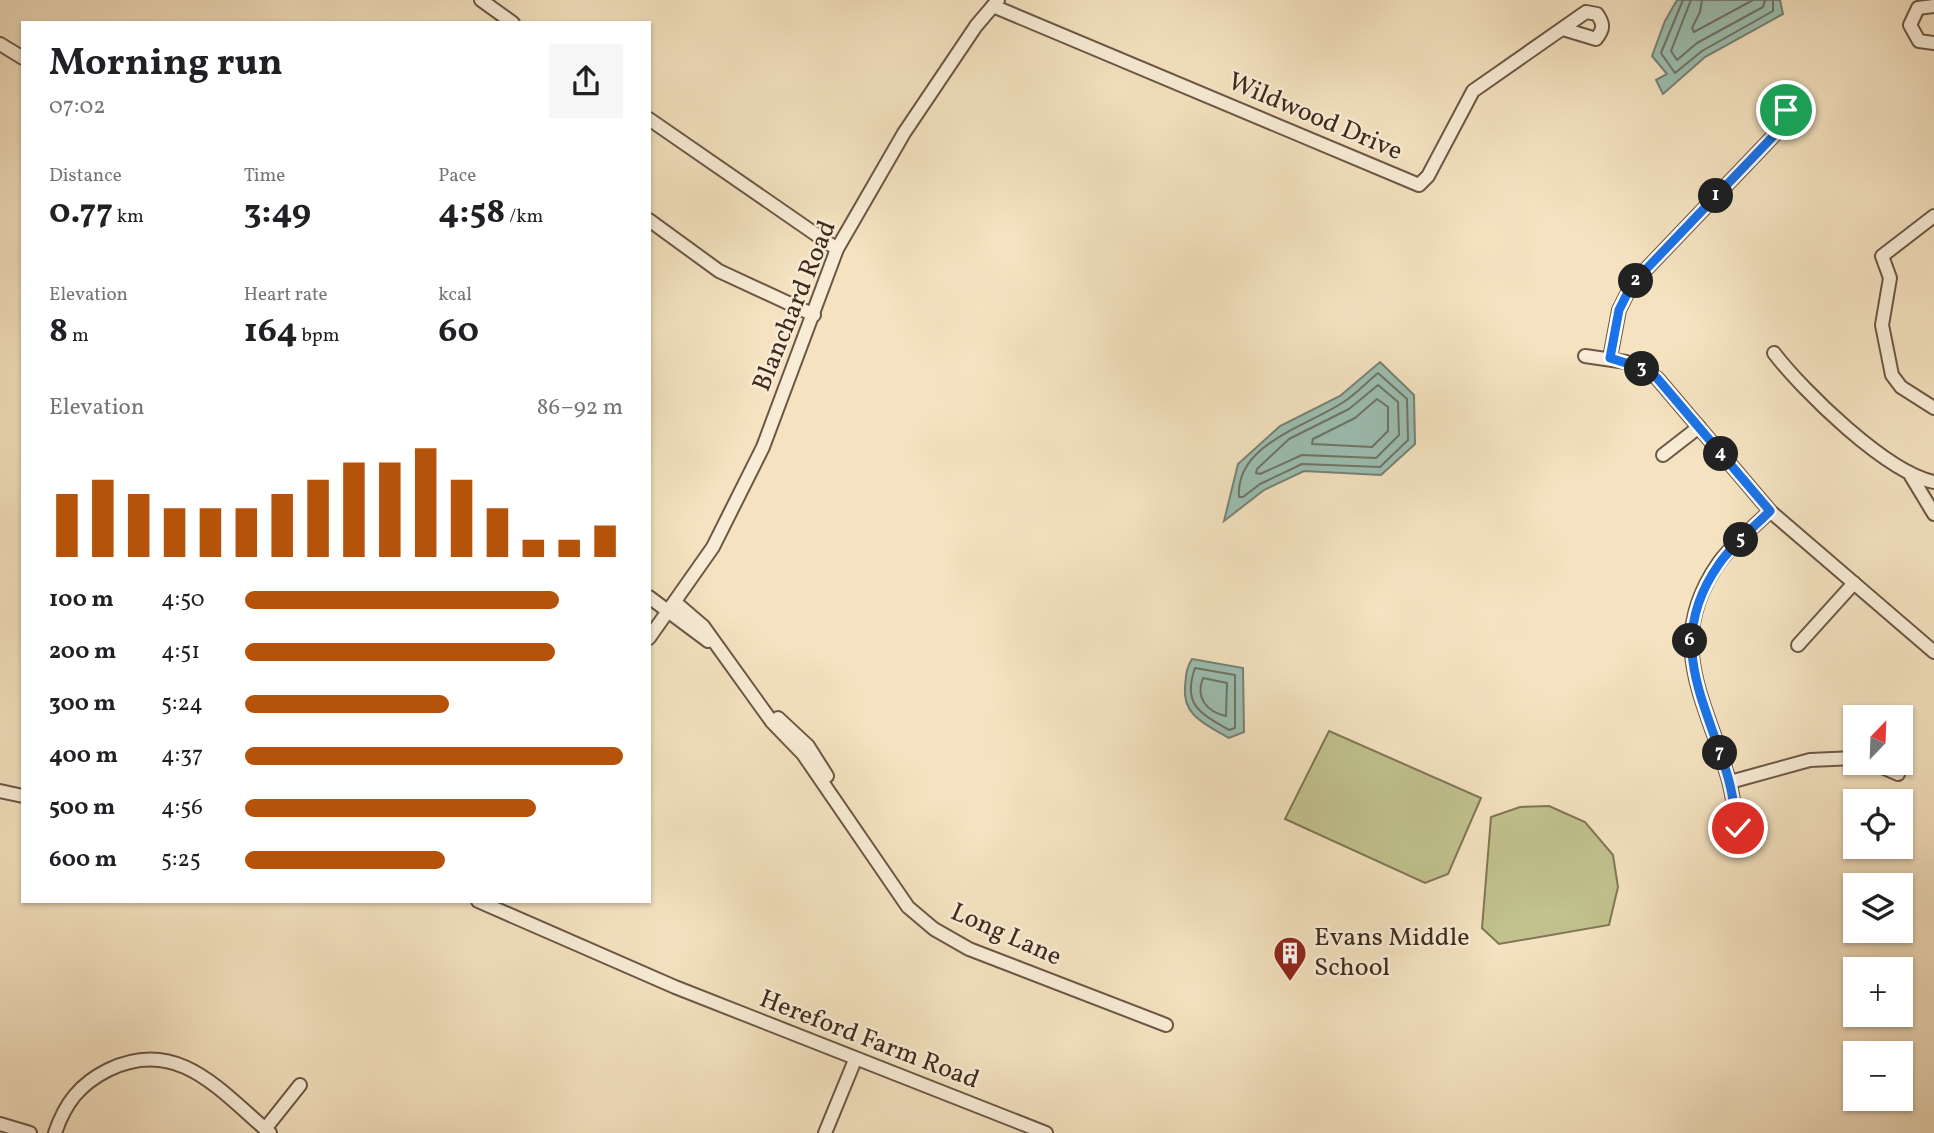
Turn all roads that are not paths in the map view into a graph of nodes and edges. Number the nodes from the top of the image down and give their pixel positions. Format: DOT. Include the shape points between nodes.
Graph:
graph roads {
  1 [pos="481,0"];
  2 [pos="995,3"];
  3 [pos="1934,6"];
  4 [pos="510,21"];
  5 [pos="1563,29"];
  6 [pos="1934,43"];
  7 [pos="0,44"];
  8 [pos="21,57"];
  9 [pos="651,120"];
  10 [pos="1781,128"];
  11 [pos="1934,216"];
  12 [pos="651,221"];
  13 [pos="837,249"];
  14 [pos="814,315"];
  15 [pos="1774,353"];
  16 [pos="1585,356"];
  17 [pos="1610,358"];
  18 [pos="1934,408"];
  19 [pos="1699,427"];
  20 [pos="1662,455"];
  21 [pos="1911,475"];
  22 [pos="1934,482"];
  23 [pos="1770,511"];
  24 [pos="1934,514"];
  25 [pos="1854,583"];
  26 [pos="651,598"];
  27 [pos="672,606"];
  28 [pos="651,635"];
  29 [pos="1798,645"];
  30 [pos="1934,652"];
  31 [pos="1843,759"];
  32 [pos="1730,782"];
  33 [pos="0,791"];
  34 [pos="21,796"];
  35 [pos="1738,828"];
  36 [pos="471,903"];
  37 [pos="489,903"];
  38 [pos="510,907"];
  39 [pos="675,987"];
  40 [pos="1166,1025"];
  41 [pos="855,1060"];
  42 [pos="300,1085"];
  43 [pos="0,1124"];
  44 [pos="267,1131"];
  45 [pos="30,1133"];
  46 [pos="55,1133"];
  47 [pos="825,1133"];
  48 [pos="1046,1133"];
  1 -- 4 [label="street"];
  2 -- 5 [label="street, Wildwood Drive" via="1419,185 1429,176 1473,91"];
  2 -- 13 [label="street, Blanchard Road" via="904,133"];
  3 -- 6 [label="street" via="1918,8 1910,24 1919,41"];
  7 -- 8 [label="street"];
  9 -- 13 [label="street"];
  10 -- 17 [label="street" via="1632,284 1619,310"];
  11 -- 18 [label="street" via="1882,256 1889,278 1882,325 1892,375 1901,387"];
  12 -- 14 [label="street" via="719,271"];
  13 -- 14 [label="street, Blanchard Road"];
  14 -- 27 [label="street, Blanchard Road" via="763,447 713,547"];
  15 -- 21 [label="street" via="1823,408"];
  16 -- 17 [label="street"];
  17 -- 19 [label="street" via="1657,378"];
  19 -- 20 [label="street"];
  19 -- 23 [label="street"];
  21 -- 22 [label="street"];
  21 -- 24 [label="street"];
  23 -- 25 [label="street"];
  23 -- 32 [label="street" via="1720,562 1697,604 1691,628 1692,670"];
  25 -- 29 [label="street"];
  25 -- 30 [label="street"];
  26 -- 27 [label="street, Long Lane"];
  27 -- 28 [label="street, Blanchard Road"];
  27 -- 40 [label="street, Long Lane" via="719,650 753,696 808,746 840,805 908,907 948,939"];
  31 -- 32 [label="street" via="1810,760"];
  32 -- 35 [label="street"];
  33 -- 34 [label="street"];
  36 -- 39 [label="street, Hereford Farm Road" via="615,969"];
  37 -- 38 [label="street, Hereford Farm Road"];
  38 -- 39 [label="street, Hereford Farm Road"];
  39 -- 41 [label="street, Hereford Farm Road"];
  41 -- 47 [label="street"];
  41 -- 48 [label="street, Hereford Farm Road"];
  42 -- 44 [label="street"];
  43 -- 45 [label="street"];
  44 -- 46 [label="street" via="189,1067 156,1057 136,1059 93,1078 68,1103"];
}
